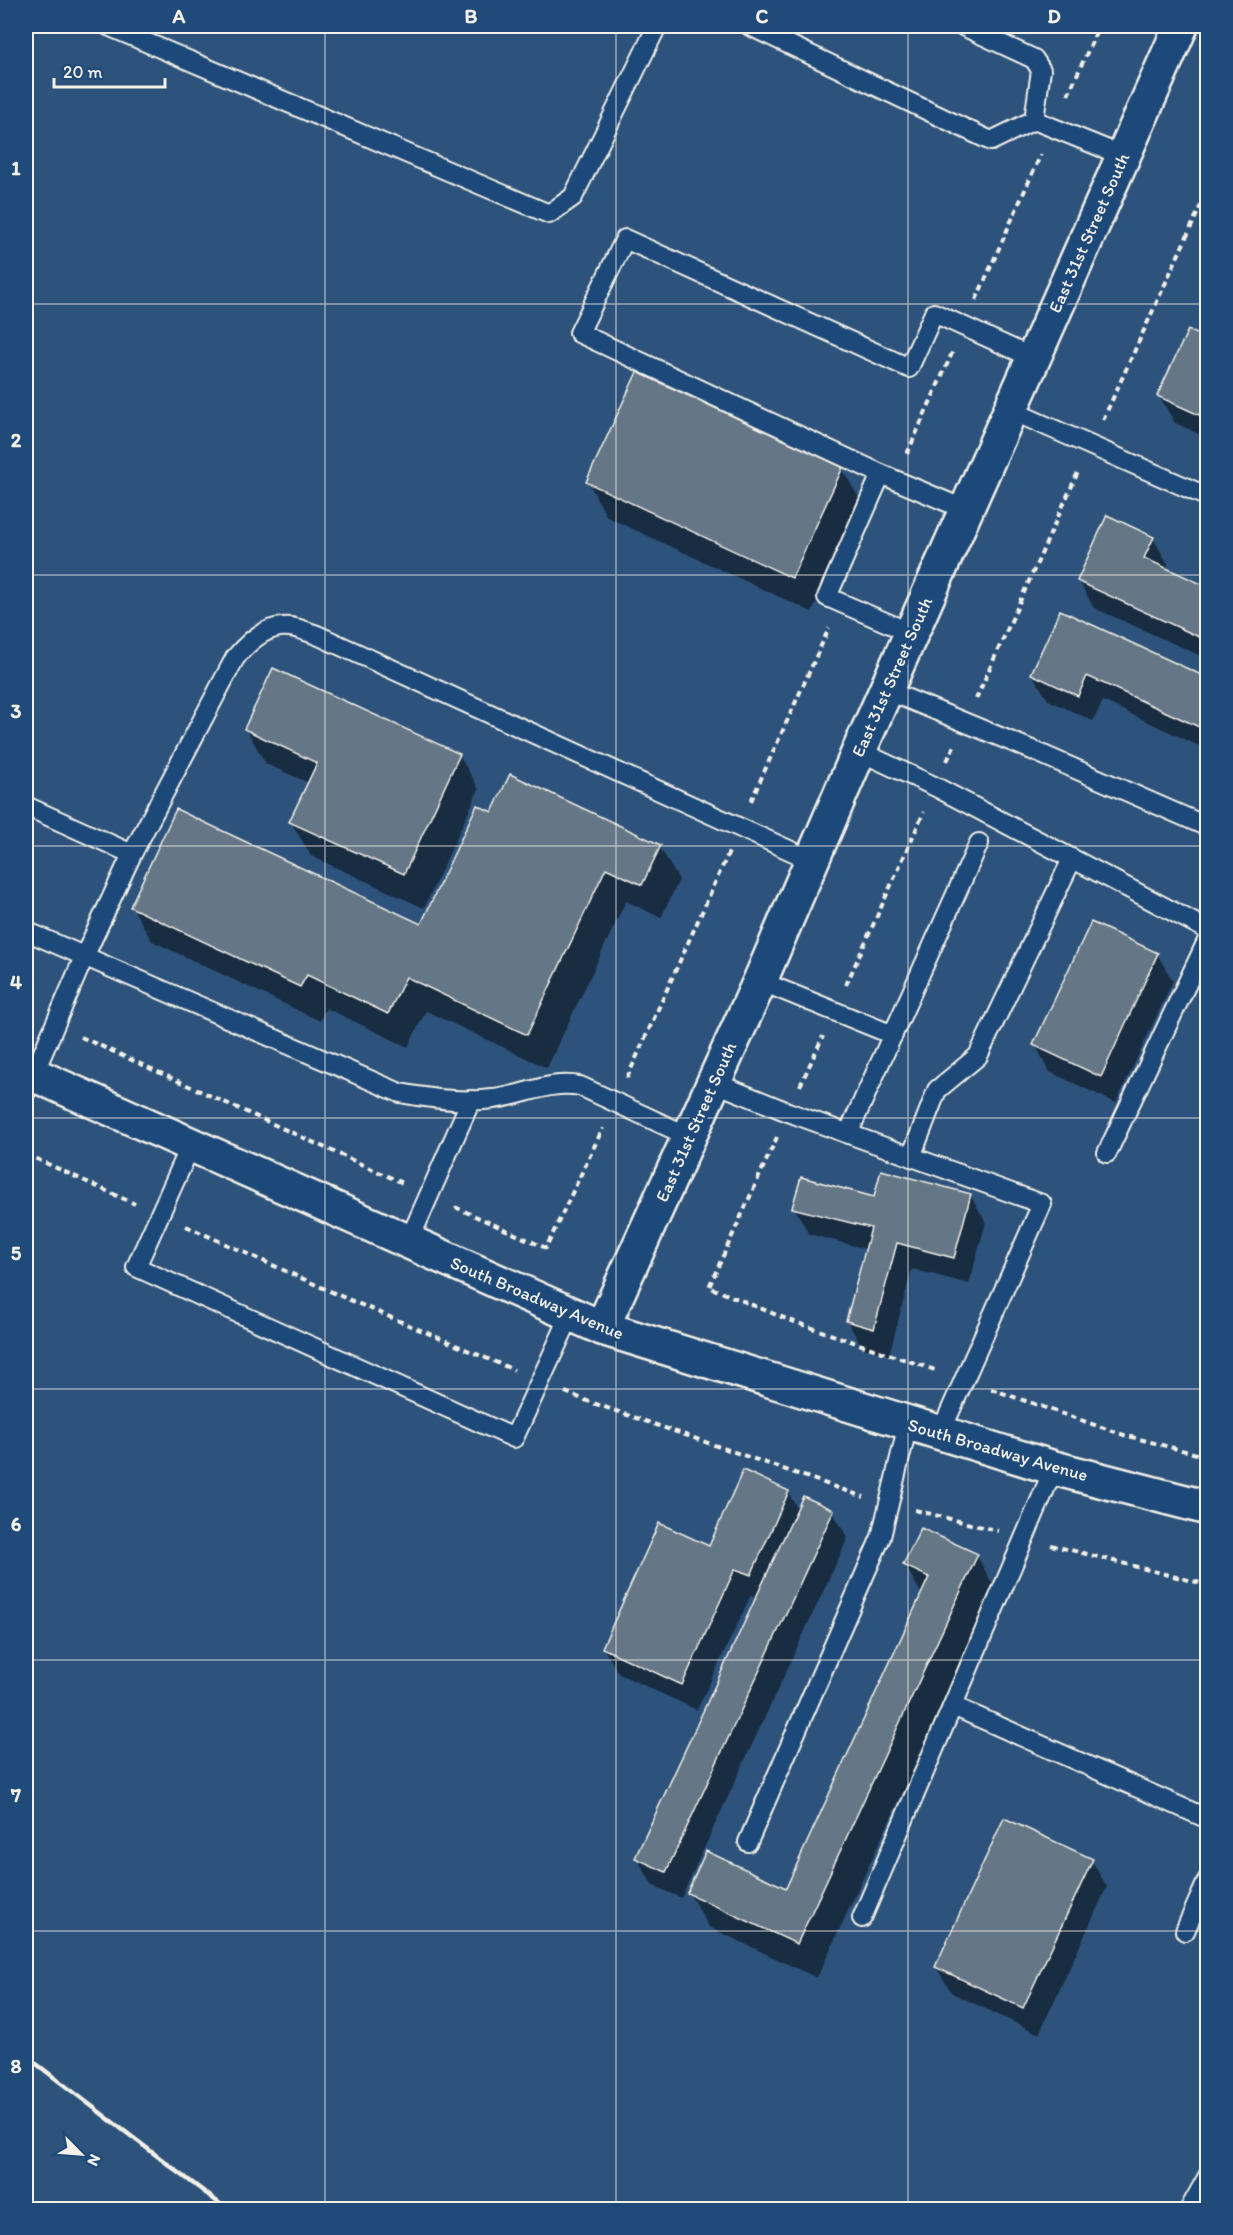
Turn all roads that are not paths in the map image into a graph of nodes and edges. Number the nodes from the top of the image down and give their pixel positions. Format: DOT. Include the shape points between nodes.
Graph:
graph roads {
  1 [pos="108,26"];
  2 [pos="657,26"];
  3 [pos="750,26"];
  4 [pos="963,26"];
  5 [pos="1172,28"];
  6 [pos="1034,120"];
  7 [pos="1123,156"];
  8 [pos="1033,358"];
  9 [pos="1011,410"];
  10 [pos="888,477"];
  11 [pos="1208,497"];
  12 [pos="966,510"];
  13 [pos="911,633"];
  14 [pos="886,690"];
  15 [pos="859,752"];
  16 [pos="26,806"];
  17 [pos="1208,827"];
  18 [pos="979,843"];
  19 [pos="132,854"];
  20 [pos="1072,858"];
  21 [pos="811,861"];
  22 [pos="1208,930"];
  23 [pos="26,931"];
  24 [pos="1208,939"];
  25 [pos="84,957"];
  26 [pos="760,981"];
  27 [pos="893,1035"];
  28 [pos="28,1079"];
  29 [pos="713,1082"];
  30 [pos="471,1100"];
  31 [pos="848,1134"];
  32 [pos="690,1137"];
  33 [pos="191,1145"];
  34 [pos="1107,1153"];
  35 [pos="911,1157"];
  36 [pos="408,1243"];
  37 [pos="571,1314"];
  38 [pos="602,1328"];
  39 [pos="908,1424"];
  40 [pos="940,1434"];
  41 [pos="1054,1468"];
  42 [pos="1208,1509"];
  43 [pos="953,1706"];
  44 [pos="1208,1819"];
  45 [pos="748,1842"];
  46 [pos="1208,1879"];
  47 [pos="862,1918"];
  48 [pos="1185,1930"];
  49 [pos="1208,2176"];
  50 [pos="1189,2210"];
  1 -- 2 [label="lane" via="549,214 573,197"];
  3 -- 6 [label="lane" via="991,141"];
  4 -- 6 [label="lane" via="1034,59 1041,70"];
  5 -- 7 [label="street, East 31st Street South"];
  6 -- 7 [label="lane"];
  7 -- 8 [label="street, East 31st Street South"];
  8 -- 9 [label="street, East 31st Street South"];
  8 -- 10 [label="lane" via="933,313 909,368 625,239 579,333"];
  9 -- 11 [label="lane"];
  9 -- 12 [label="street, East 31st Street South"];
  10 -- 12 [label="lane"];
  10 -- 13 [label="lane" via="827,597"];
  12 -- 13 [label="street, East 31st Street South"];
  13 -- 14 [label="street, East 31st Street South"];
  14 -- 15 [label="street, East 31st Street South"];
  14 -- 17 [label="lane"];
  15 -- 20 [label="lane"];
  15 -- 21 [label="street, East 31st Street South"];
  16 -- 19 [label="lane"];
  18 -- 27 [label="lane"];
  19 -- 21 [label="lane" via="235,658 268,629 289,627 317,635"];
  19 -- 25 [label="lane"];
  20 -- 22 [label="lane"];
  20 -- 35 [label="lane" via="978,1056 938,1090"];
  21 -- 26 [label="street, East 31st Street South"];
  23 -- 25 [label="lane"];
  24 -- 34 [label="lane"];
  25 -- 28 [label="lane"];
  25 -- 30 [label="lane" via="400,1093 434,1100"];
  26 -- 27 [label="lane"];
  26 -- 29 [label="street, East 31st Street South"];
  27 -- 31 [label="lane"];
  28 -- 33 [label="street, South Broadway Avenue"];
  29 -- 31 [label="lane"];
  29 -- 32 [label="street, East 31st Street South"];
  30 -- 32 [label="lane" via="517,1096 566,1083"];
  30 -- 36 [label="lane"];
  31 -- 35 [label="lane"];
  32 -- 38 [label="street, East 31st Street South"];
  33 -- 36 [label="street, South Broadway Avenue"];
  33 -- 37 [label="lane" via="136,1267 514,1438"];
  35 -- 40 [label="lane" via="1042,1204"];
  36 -- 37 [label="street, South Broadway Avenue"];
  37 -- 38 [label="street, South Broadway Avenue"];
  38 -- 39 [label="street, South Broadway Avenue"];
  39 -- 40 [label="street, South Broadway Avenue"];
  39 -- 45 [label="lane" via="880,1537"];
  40 -- 41 [label="street, South Broadway Avenue"];
  41 -- 42 [label="street, South Broadway Avenue"];
  41 -- 43 [label="lane"];
  43 -- 44 [label="lane"];
  43 -- 47 [label="lane"];
  46 -- 48 [label="lane"];
  49 -- 50 [label="lane"];
}
